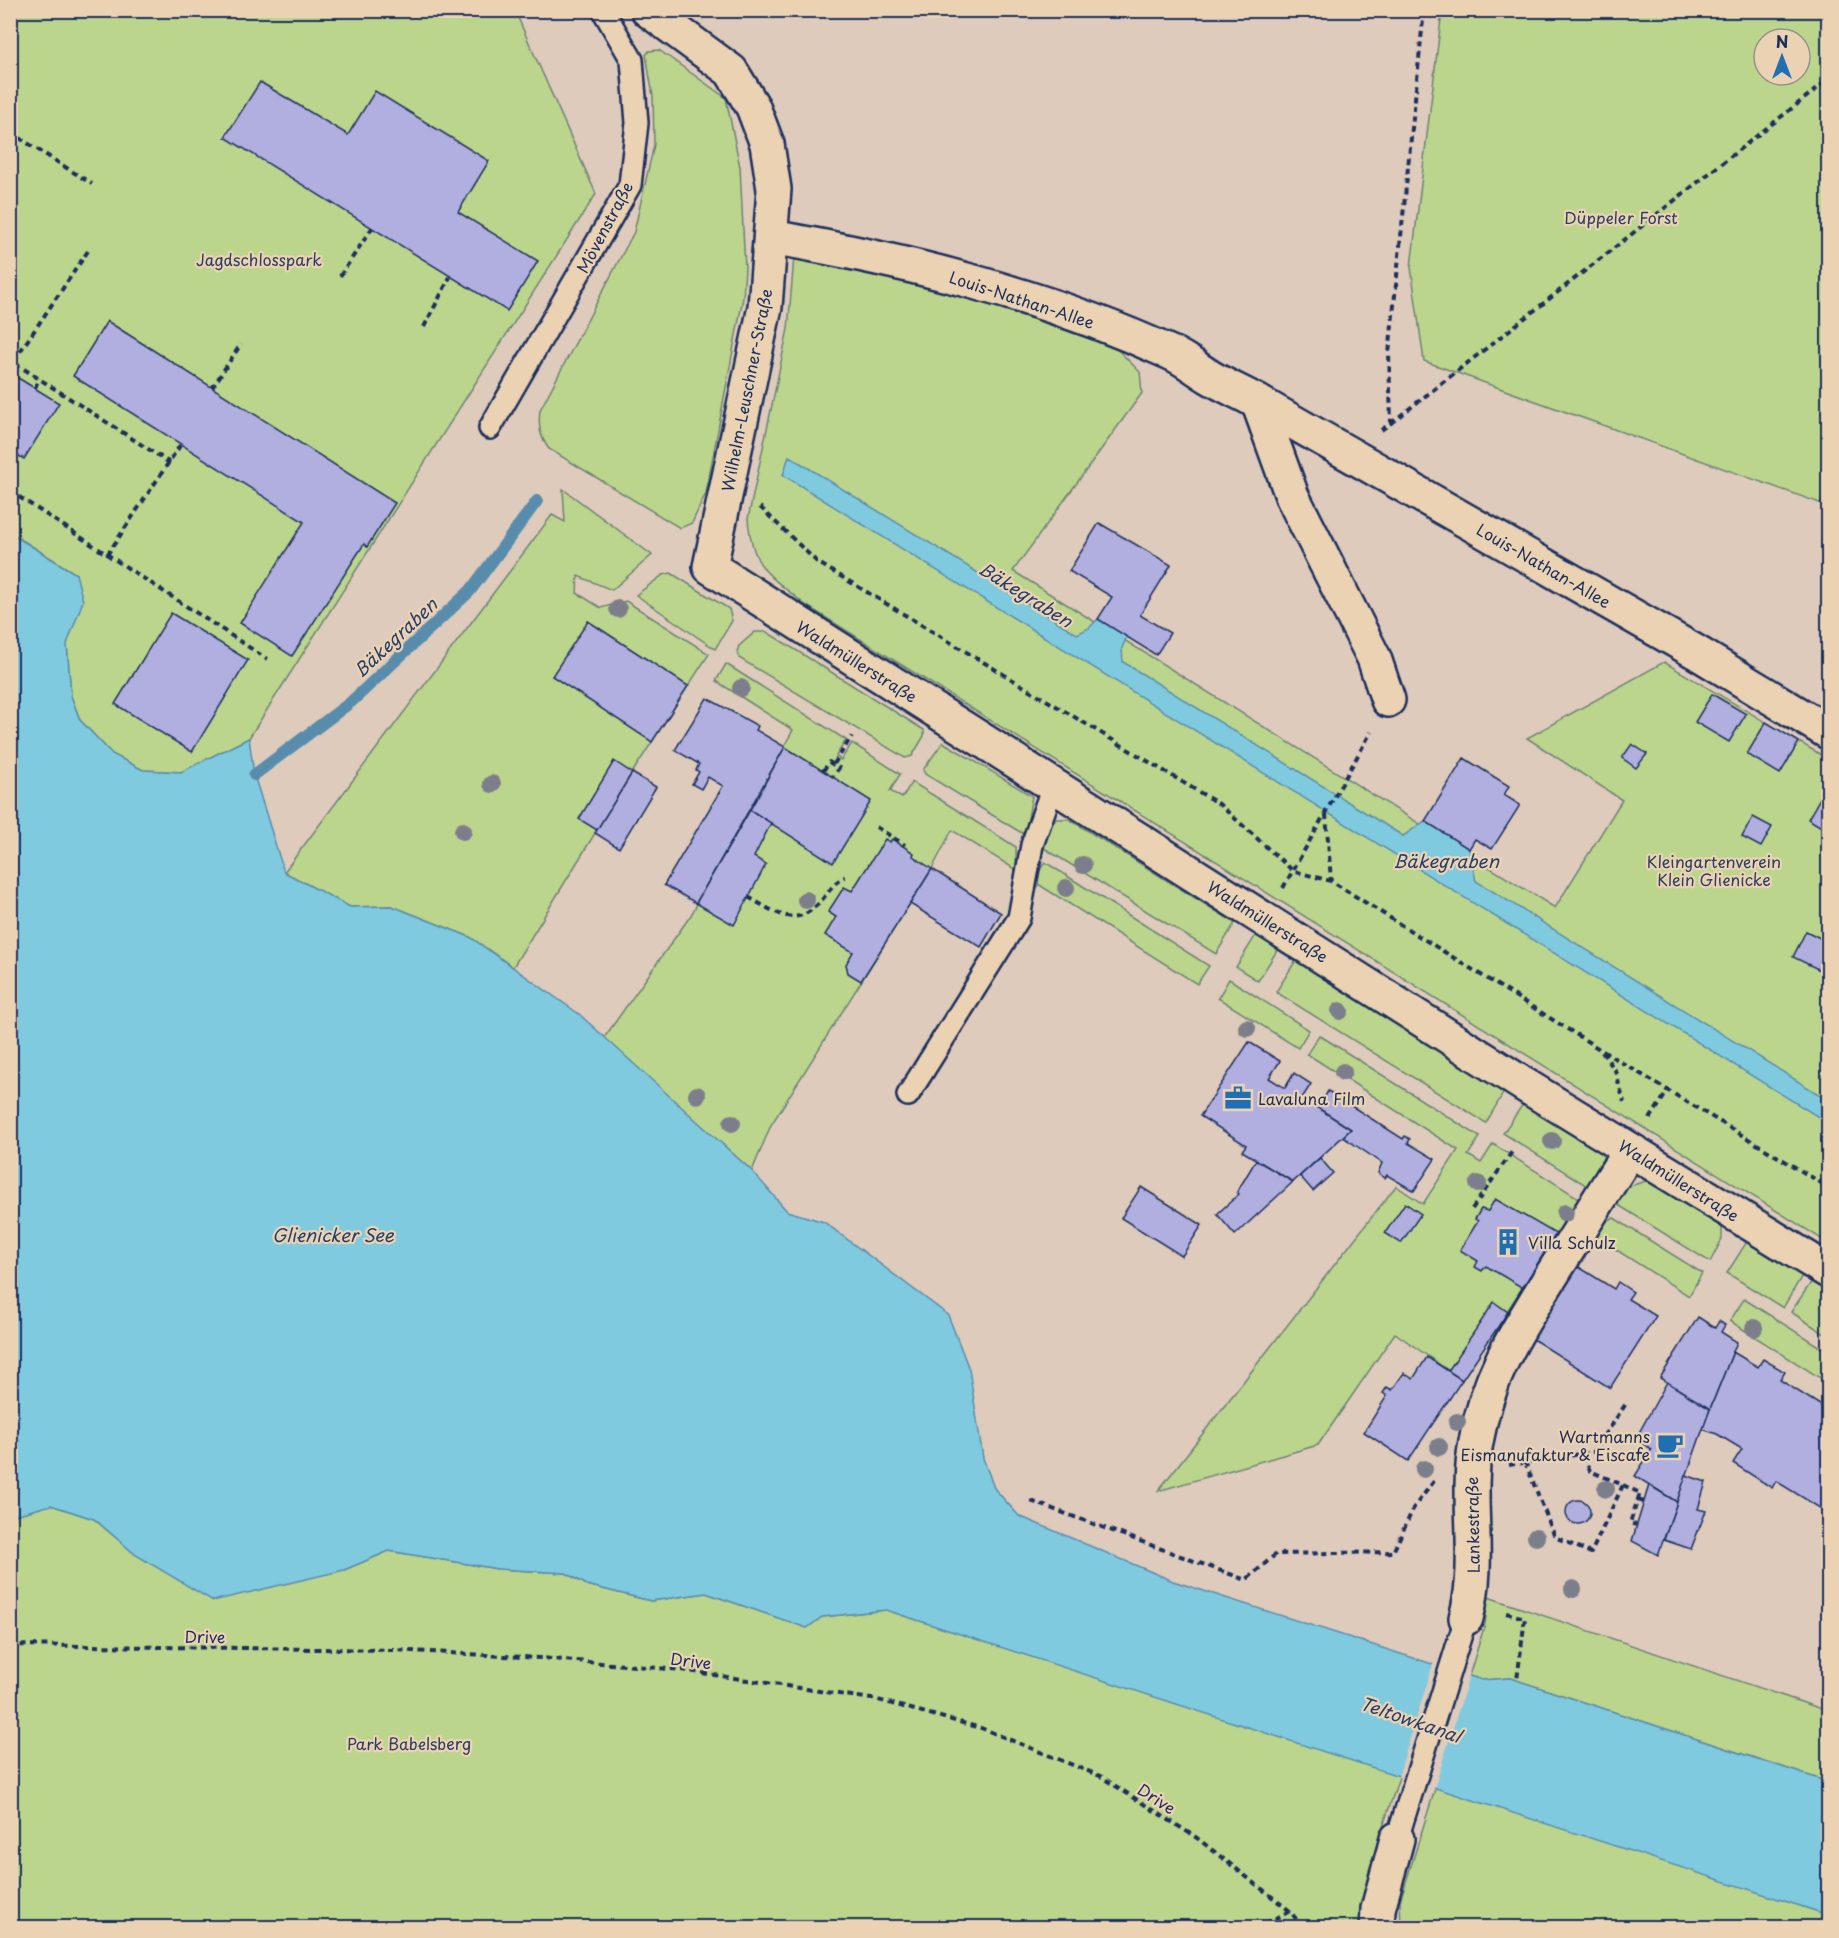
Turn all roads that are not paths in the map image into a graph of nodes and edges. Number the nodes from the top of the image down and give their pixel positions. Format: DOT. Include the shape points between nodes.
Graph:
graph roads {
  1 [pos="603,10"];
  2 [pos="648,10"];
  3 [pos="771,237"];
  4 [pos="1258,402"];
  5 [pos="489,428"];
  6 [pos="710,567"];
  7 [pos="1388,700"];
  8 [pos="1828,732"];
  9 [pos="1053,786"];
  10 [pos="908,1095"];
  11 [pos="1630,1150"];
  12 [pos="1828,1271"];
  13 [pos="1466,1618"];
  14 [pos="1397,1839"];
  15 [pos="1377,1928"];
  1 -- 5 [label="lane, Mövenstraße" via="632,60 637,123 630,185"];
  2 -- 3 [label="street, Wilhelm-Leuschner-Straße" via="731,71 753,107 767,144 774,189"];
  3 -- 4 [label="street, Louis-Nathan-Allee" via="916,266 1058,308 1174,354"];
  3 -- 6 [label="street, Wilhelm-Leuschner-Straße" via="765,307"];
  4 -- 7 [label="street" via="1292,496 1374,658"];
  4 -- 8 [label="street, Louis-Nathan-Allee" via="1696,652"];
  6 -- 9 [label="street, Waldmüllerstraße"];
  9 -- 10 [label="lane" via="1032,845 1019,918"];
  9 -- 11 [label="street, Waldmüllerstraße"];
  11 -- 12 [label="street, Waldmüllerstraße"];
  11 -- 13 [label="street, Lankestraße" via="1505,1350 1490,1387 1471,1470 1474,1579"];
  13 -- 14 [label="lane, Lankestraße"];
  14 -- 15 [label="street, Lankestraße" via="1378,1909"];
}
